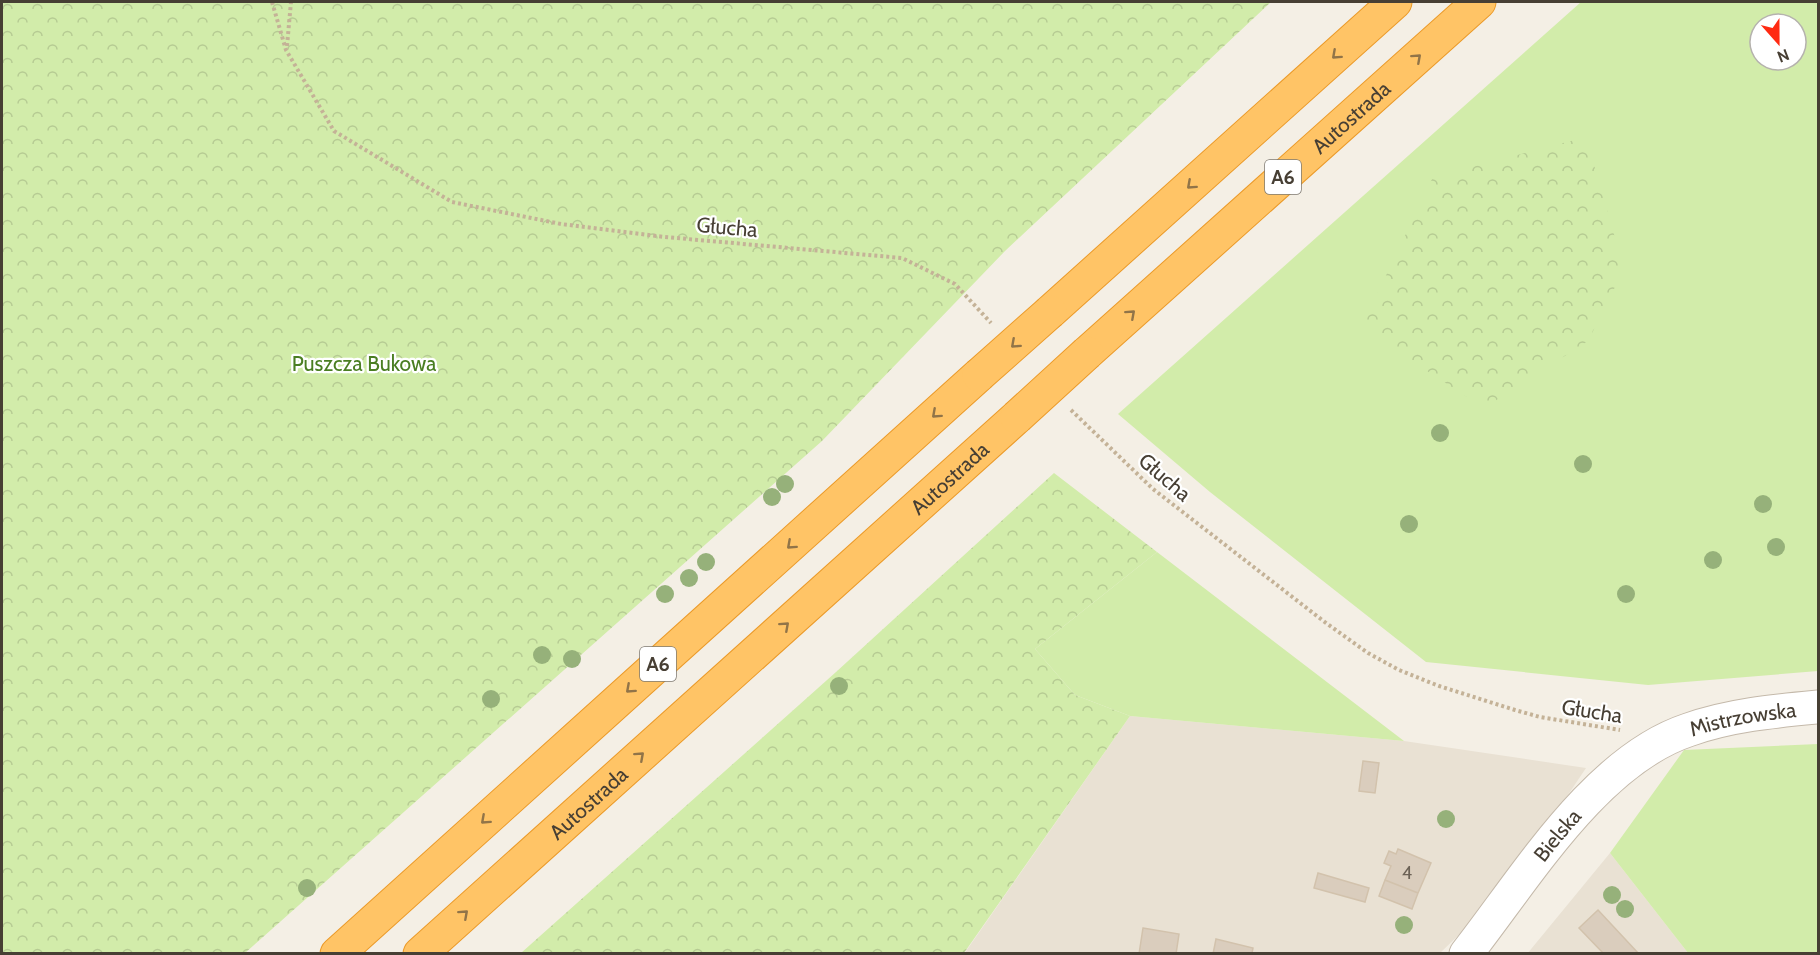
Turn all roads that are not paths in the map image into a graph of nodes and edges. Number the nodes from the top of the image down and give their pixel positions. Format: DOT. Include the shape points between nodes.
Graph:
graph roads {
  1 [pos="1395,2"];
  2 [pos="1479,2"];
  3 [pos="1818,707"];
  4 [pos="1669,738"];
  5 [pos="336,954"];
  6 [pos="420,954"];
  7 [pos="1466,954"];
  1 -- 5 [label="highway, A6, one-way, bridge"];
  6 -- 2 [label="highway, Autostrada / A6, one-way, bridge"];
  3 -- 4 [label="street, Mistrzowska" via="1741,716"];
  4 -- 7 [label="street, Bielska" via="1624,766 1599,788 1547,848"];
}
